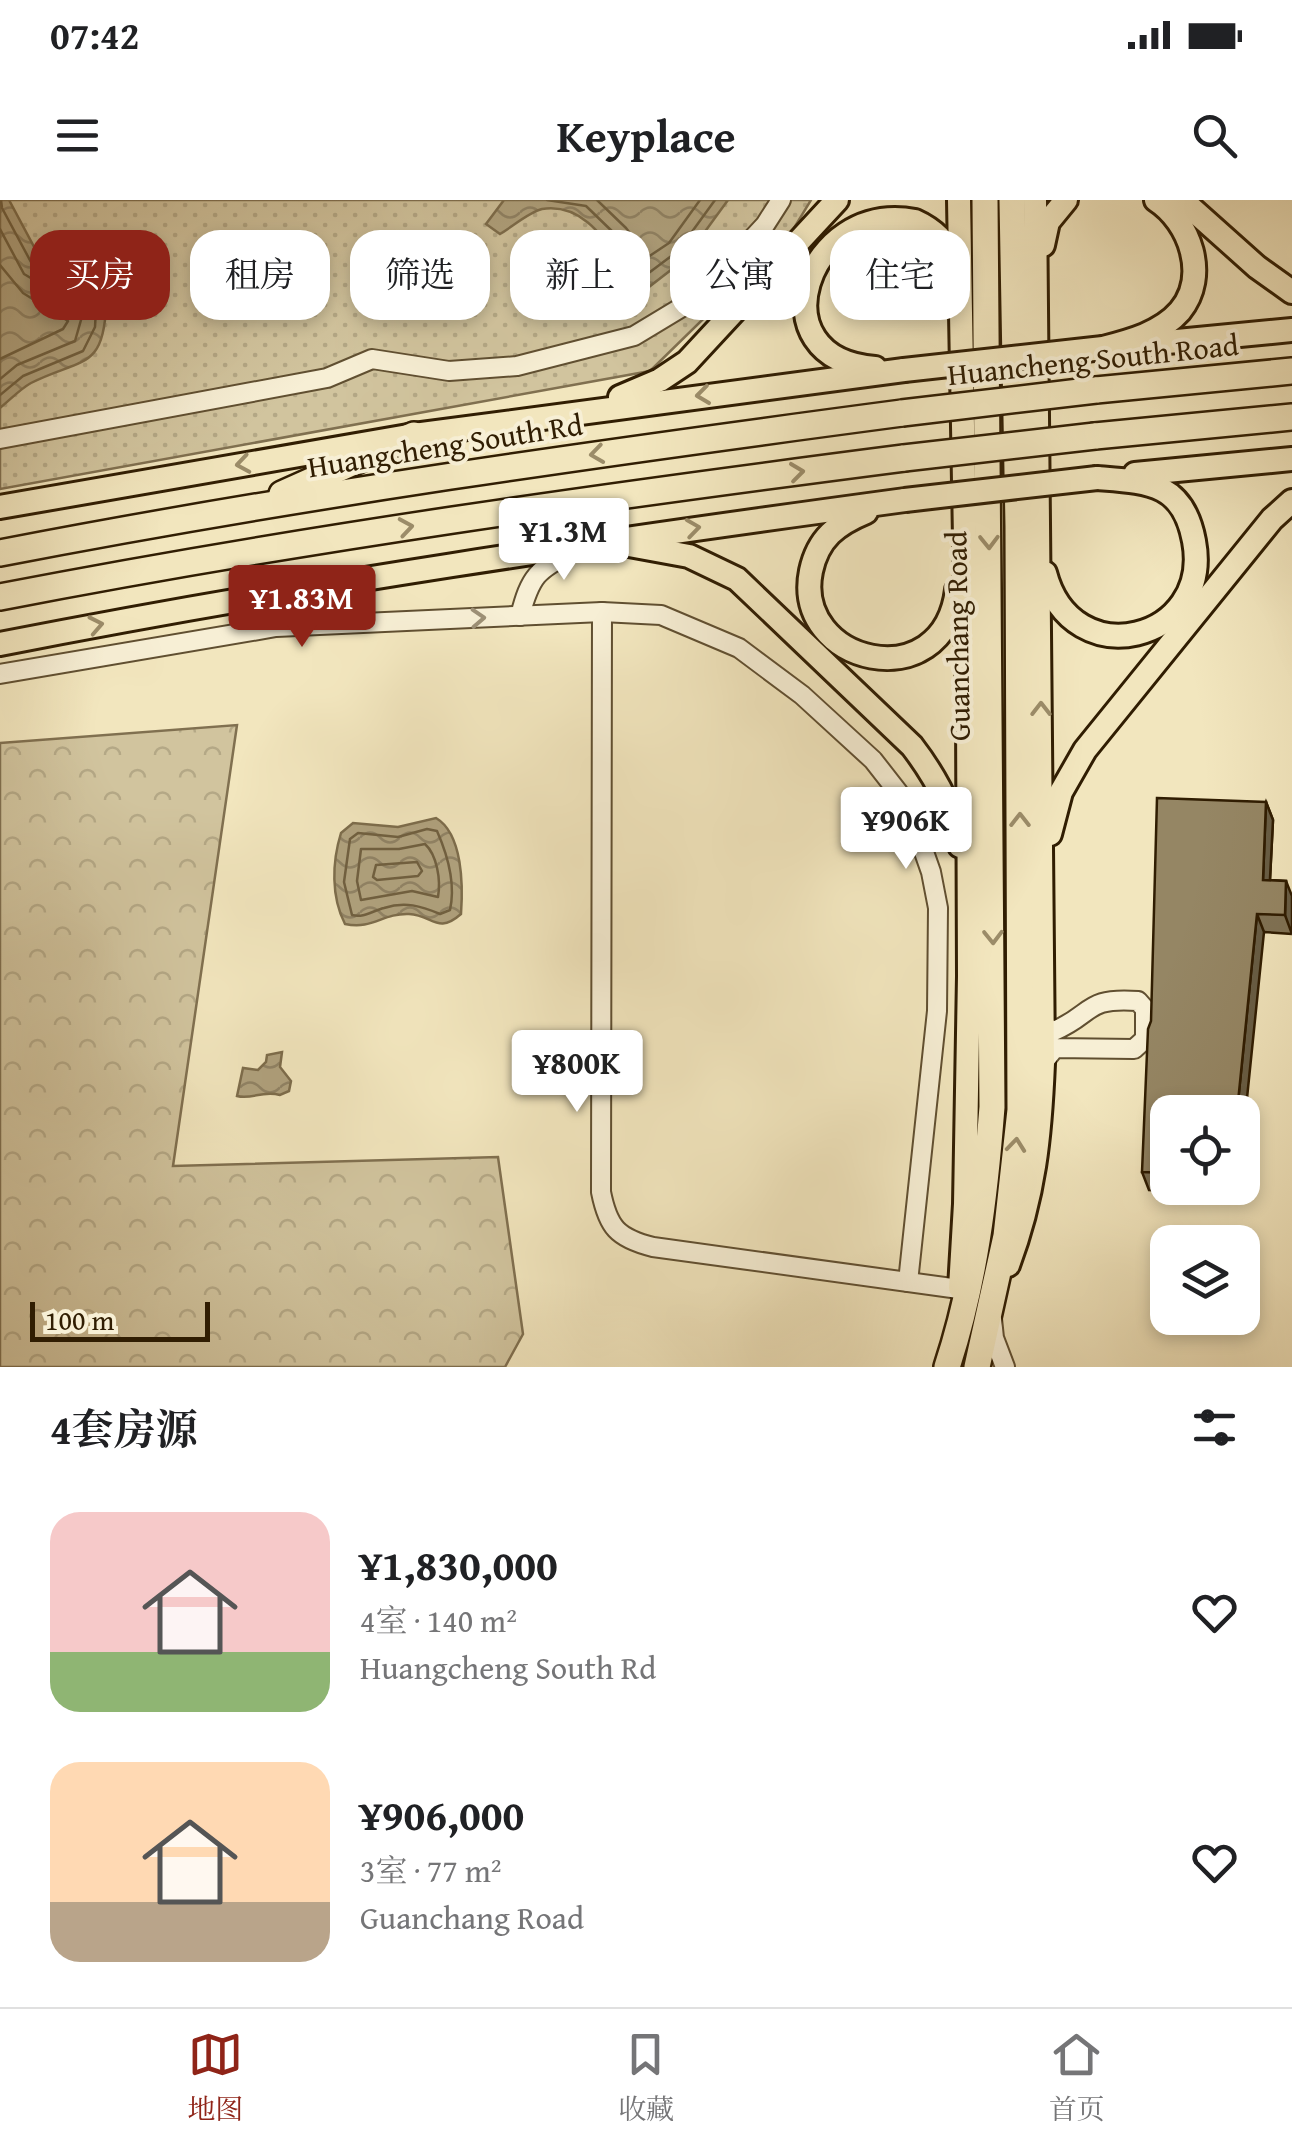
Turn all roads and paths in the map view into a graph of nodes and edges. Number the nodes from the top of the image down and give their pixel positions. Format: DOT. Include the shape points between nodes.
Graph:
graph roads {
  1 [pos="782,200"];
  2 [pos="837,200"];
  3 [pos="959,200"];
  4 [pos="985,200"];
  5 [pos="1012,200"];
  6 [pos="1035,200"];
  7 [pos="1066,200"];
  8 [pos="1156,200"];
  9 [pos="1182,200"];
  10 [pos="837,230"];
  11 [pos="930,230"];
  12 [pos="959,230"];
  13 [pos="830,236"];
  14 [pos="1036,288"];
  15 [pos="1292,292"];
  16 [pos="961,320"];
  17 [pos="1292,330"];
  18 [pos="1103,348"];
  19 [pos="904,370"];
  20 [pos="1292,370"];
  21 [pos="582,410"];
  22 [pos="902,413"];
  23 [pos="1292,418"];
  24 [pos="414,435"];
  25 [pos="0,439"];
  26 [pos="1292,460"];
  27 [pos="1097,478"];
  28 [pos="905,500"];
  29 [pos="1292,501"];
  30 [pos="0,508"];
  31 [pos="251,508"];
  32 [pos="1039,528"];
  33 [pos="965,532"];
  34 [pos="596,542"];
  35 [pos="0,553"];
  36 [pos="0,598"];
  37 [pos="602,612"];
  38 [pos="520,616"];
  39 [pos="0,644"];
  40 [pos="0,674"];
  41 [pos="1041,877"];
  42 [pos="967,881"];
  43 [pos="1043,1019"];
  44 [pos="1043,1063"];
  45 [pos="908,1282"];
  46 [pos="960,1289"];
  47 [pos="992,1311"];
  48 [pos="958,1331"];
  49 [pos="947,1367"];
  50 [pos="977,1367"];
  51 [pos="1004,1367"];
  1 -- 25 [label="street" via="697,298 634,336 517,366 449,370 372,360 327,378"];
  2 -- 21 [label="main road" via="686,362 660,380"];
  3 -- 12 [label="main road"];
  4 -- 48 [label="highway, Guanchang Road, one-way" via="992,1107 980,1233"];
  47 -- 5 [label="highway, Guanchang Road, one-way" via="1020,1110"];
  6 -- 14 [label="main road"];
  7 -- 14 [label="main road" via="1048,222"];
  8 -- 18 [label="main road" via="1178,219 1192,252 1186,301 1145,335"];
  9 -- 15 [label="main road"];
  10 -- 11 [label="main road" via="867,216 906,217"];
  13 -- 19 [label="main road" via="809,268 808,320 815,334 852,364"];
  14 -- 32 [label="main road"];
  16 -- 33 [label="main road"];
  17 -- 18 [label="main road"];
  18 -- 19 [label="main road, bridge"];
  19 -- 21 [label="main road, one-way"];
  20 -- 22 [label="highway, Huancheng South Road, bridge"];
  21 -- 24 [label="main road"];
  22 -- 31 [label="highway, Huangcheng South Rd, one-way"];
  36 -- 23 [label="highway, one-way, bridge" via="577,501 904,458"];
  24 -- 30 [label="main road, one-way"];
  24 -- 31 [label="highway"];
  26 -- 27 [label="main road"];
  27 -- 28 [label="main road, bridge"];
  27 -- 32 [label="main road" via="1154,484 1186,514 1196,548 1194,578 1168,618 1154,629 1123,636 1079,626 1050,588"];
  28 -- 33 [label="main road" via="838,525 814,560 814,609 847,649 900,657 934,643 952,615"];
  34 -- 28 [label="main road, one-way"];
  29 -- 41 [label="main road" via="1085,750 1061,792"];
  31 -- 35 [label="highway, Huangcheng South Rd"];
  41 -- 32 [label="main road, one-way"];
  33 -- 42 [label="main road"];
  34 -- 38 [label="street" via="543,566 527,588"];
  39 -- 34 [label="main road, one-way"];
  34 -- 42 [label="main road" via="660,548 737,579 912,746 934,776 956,828"];
  37 -- 38 [label="street"];
  37 -- 45 [label="street" via="661,614 739,648 874,760 917,832 938,908 939,950"];
  37 -- 45 [label="street" via="606,1215 618,1233 652,1247"];
  40 -- 38 [label="street, one-way" via="237,631"];
  41 -- 43 [label="main road"];
  42 -- 46 [label="main road"];
  43 -- 44 [label="main road"];
  43 -- 44 [label="street" via="1054,1031 1095,1003 1138,1001 1145,1009 1145,1039 1134,1050 1054,1048"];
  44 -- 47 [label="main road" via="1038,1155"];
  45 -- 46 [label="street"];
  46 -- 48 [label="main road"];
  47 -- 50 [label="highway, Guanchang Road"];
  47 -- 51 [label="street"];
  48 -- 49 [label="highway, Guanchang Road"];
}
